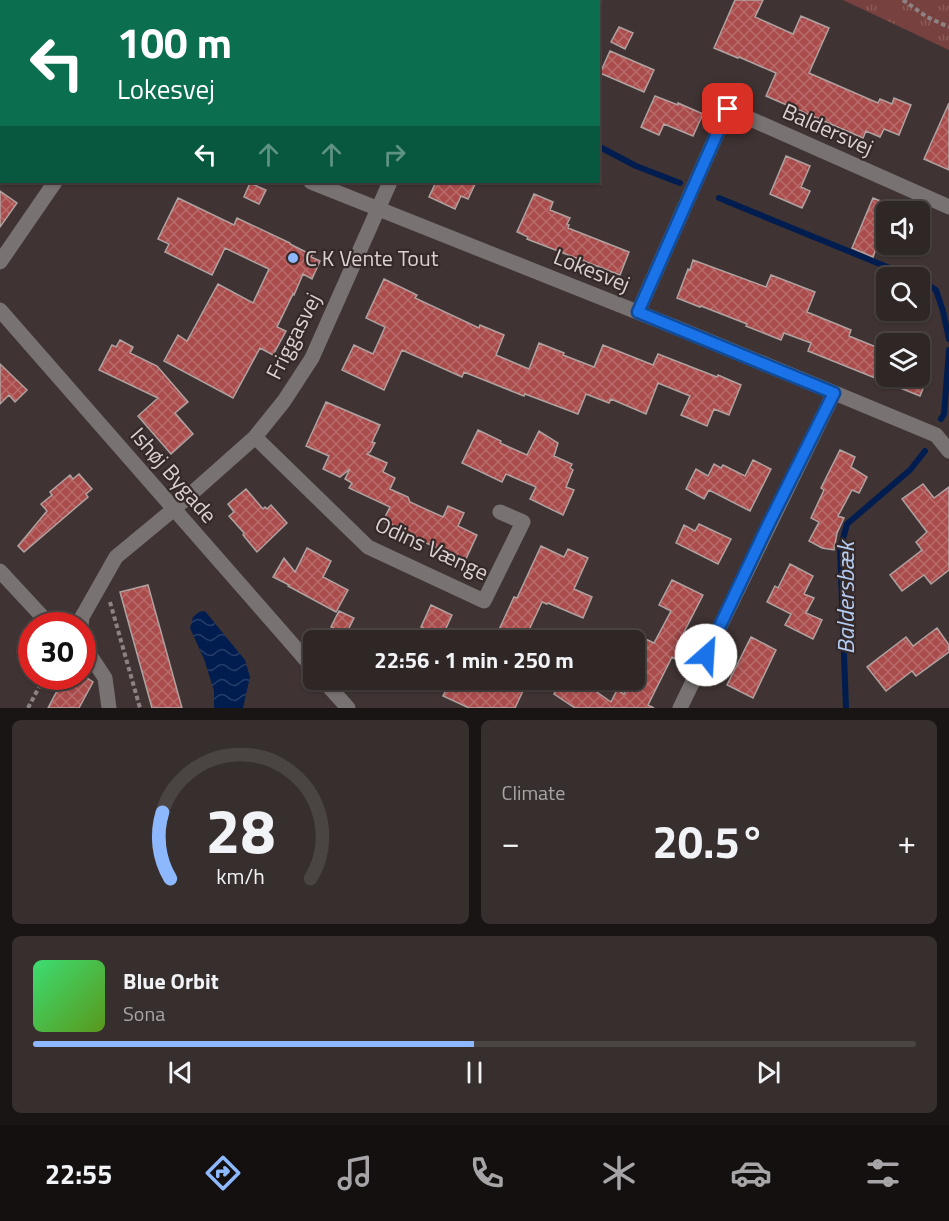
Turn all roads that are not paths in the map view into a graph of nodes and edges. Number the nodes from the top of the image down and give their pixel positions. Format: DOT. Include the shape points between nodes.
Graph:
graph roads {
  1 [pos="54,183"];
  2 [pos="314,183"];
  3 [pos="390,183"];
  4 [pos="949,207"];
  5 [pos="378,208"];
  6 [pos="0,262"];
  7 [pos="0,310"];
  8 [pos="638,312"];
  9 [pos="834,393"];
  10 [pos="255,437"];
  11 [pos="949,451"];
  12 [pos="174,509"];
  13 [pos="500,512"];
  14 [pos="0,571"];
  15 [pos="38,612"];
  16 [pos="85,612"];
  17 [pos="303,656"];
  18 [pos="96,664"];
  19 [pos="331,690"];
  20 [pos="109,708"];
  21 [pos="348,708"];
  22 [pos="680,708"];
  1 -- 6 [label="street"];
  2 -- 5 [label="street, Lokesvej"];
  3 -- 5 [label="street, Friggasvej"];
  4 -- 8 [label="street, Baldersvej" via="728,109"];
  5 -- 8 [label="street, Lokesvej"];
  5 -- 10 [label="street, Friggasvej" via="312,358"];
  7 -- 12 [label="street, Ishøj Bygade"];
  8 -- 9 [label="street, Lokesvej"];
  9 -- 11 [label="street, Lokesvej" via="936,435"];
  9 -- 22 [label="street"];
  10 -- 12 [label="street, Friggasvej"];
  10 -- 13 [label="street, Odins Vænge" via="368,547 484,601 523,522"];
  12 -- 16 [label="street, Friggasvej" via="116,557"];
  12 -- 17 [label="street, Ishøj Bygade"];
  14 -- 15 [label="street"];
  18 -- 20 [label="street" via="105,678"];
  19 -- 21 [label="street"];
}
